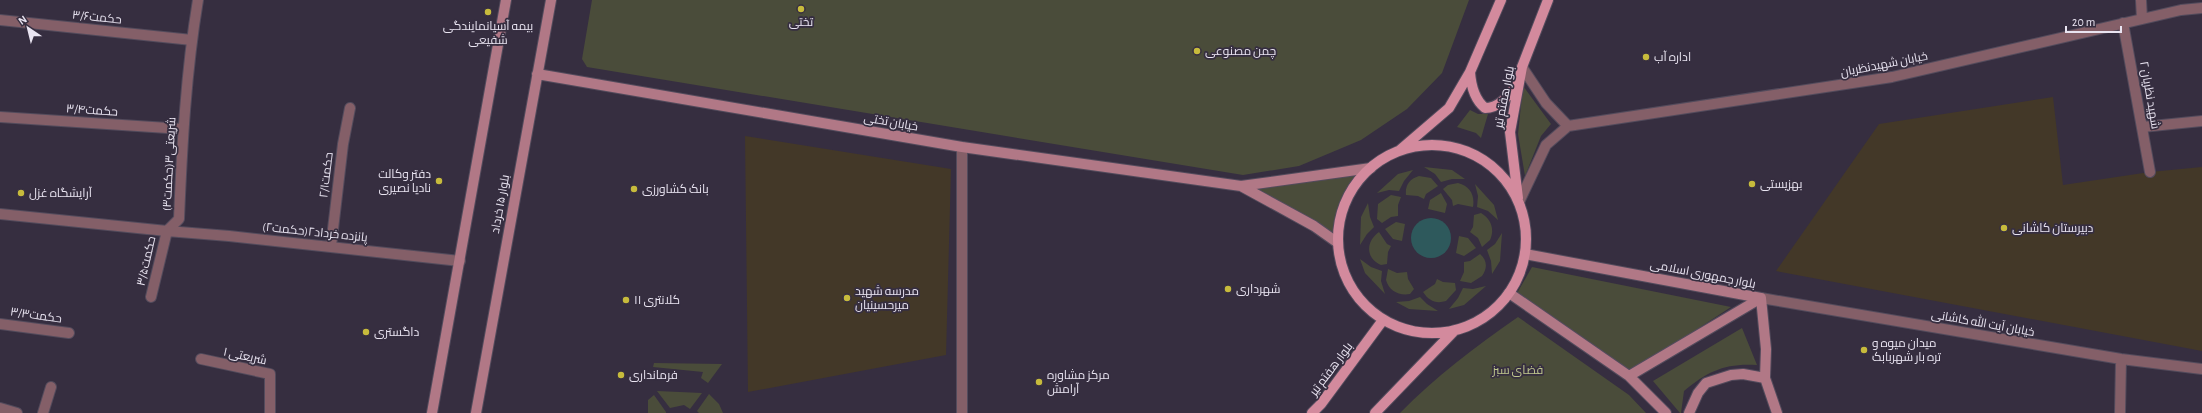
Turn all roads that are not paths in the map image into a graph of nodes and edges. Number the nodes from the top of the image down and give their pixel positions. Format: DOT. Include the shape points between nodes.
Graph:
graph roads {
  1 [pos="198,0"];
  2 [pos="506,0"];
  3 [pos="551,0"];
  4 [pos="1500,0"];
  5 [pos="1548,0"];
  6 [pos="2141,0"];
  7 [pos="2202,8"];
  8 [pos="2142,19"];
  9 [pos="0,20"];
  10 [pos="2123,23"];
  11 [pos="192,40"];
  12 [pos="1522,67"];
  13 [pos="1470,72"];
  14 [pos="537,74"];
  15 [pos="1520,81"];
  16 [pos="350,108"];
  17 [pos="0,117"];
  18 [pos="2202,121"];
  19 [pos="1568,126"];
  20 [pos="2142,127"];
  21 [pos="183,129"];
  22 [pos="962,147"];
  23 [pos="1398,151"];
  24 [pos="1371,168"];
  25 [pos="2150,172"];
  26 [pos="1241,186"];
  27 [pos="1519,202"];
  28 [pos="0,214"];
  29 [pos="167,231"];
  30 [pos="1338,243"];
  31 [pos="331,246"];
  32 [pos="1525,254"];
  33 [pos="460,261"];
  34 [pos="1509,293"];
  35 [pos="152,297"];
  36 [pos="1761,298"];
  37 [pos="1383,320"];
  38 [pos="0,324"];
  39 [pos="1455,330"];
  40 [pos="69,333"];
  41 [pos="201,359"];
  42 [pos="2121,359"];
  43 [pos="2202,368"];
  44 [pos="1629,376"];
  45 [pos="1765,378"];
  46 [pos="51,387"];
  47 [pos="0,408"];
  48 [pos="17,413"];
  49 [pos="43,413"];
  50 [pos="270,413"];
  51 [pos="432,413"];
  52 [pos="476,413"];
  53 [pos="962,413"];
  54 [pos="1312,413"];
  55 [pos="1375,413"];
  56 [pos="1666,413"];
  57 [pos="1689,413"];
  58 [pos="1777,413"];
  59 [pos="2120,413"];
  1 -- 11 [label="street, شریعتی۳(حکمت۳)"];
  2 -- 33 [label="street"];
  3 -- 14 [label="street, بلوار ۱۵ خرداد"];
  4 -- 13 [label="main road"];
  5 -- 12 [label="main road, بلوار هفتم تیر"];
  6 -- 8 [label="street"];
  7 -- 8 [label="street, خیابان شهیدنظریان"];
  8 -- 10 [label="street, خیابان شهیدنظریان"];
  9 -- 11 [label="street, حکمت۳/۶"];
  10 -- 19 [label="street, خیابان شهیدنظریان" via="1892,77"];
  10 -- 20 [label="street, شهید نظریان ۲"];
  11 -- 21 [label="street, شریعتی۳(حکمت۳)"];
  12 -- 15 [label="main road, بلوار هفتم تیر"];
  12 -- 19 [label="street" via="1546,103"];
  13 -- 15 [label="main road" via="1477,102 1485,108 1493,108 1504,100"];
  13 -- 23 [label="main road" via="1449,108"];
  14 -- 22 [label="street, خیابان تختی"];
  14 -- 52 [label="street, بلوار ۱۵ خرداد"];
  15 -- 27 [label="main road, بلوار هفتم تیر" via="1510,132"];
  16 -- 31 [label="street, حکمت۲/۱" via="343,144"];
  17 -- 21 [label="street, حکمت۳/۴"];
  18 -- 20 [label="street"];
  19 -- 27 [label="street" via="1546,145"];
  20 -- 25 [label="street, شهید نظریان ۲"];
  21 -- 29 [label="street, شریعتی۳(حکمت۳)" via="179,219"];
  22 -- 26 [label="street, خیابان تختی"];
  22 -- 53 [label="street"];
  23 -- 24 [label="main road"];
  23 -- 27 [label="main road" via="1427,145 1456,148 1482,159 1504,178"];
  24 -- 26 [label="street"];
  24 -- 30 [label="main road" via="1352,190 1341,215"];
  26 -- 30 [label="street" via="1314,226"];
  27 -- 32 [label="main road" via="1524,222"];
  28 -- 29 [label="street"];
  29 -- 31 [label="street, پانزده خرداد۲(حکمت۲)"];
  29 -- 35 [label="street, حکمت۳/۵"];
  30 -- 37 [label="main road" via="1341,263 1350,285 1367,308"];
  31 -- 33 [label="street, پانزده خرداد۲(حکمت۲)"];
  32 -- 34 [label="main road" via="1517,279"];
  32 -- 36 [label="street, بلوار جمهوری اسلامی"];
  33 -- 51 [label="street"];
  34 -- 39 [label="main road" via="1494,310 1476,322"];
  34 -- 44 [label="street"];
  36 -- 42 [label="street, خیابان آیت الله کاشانی"];
  36 -- 44 [label="street"];
  36 -- 45 [label="street, بلوار جمهوری اسلامی" via="1766,349"];
  37 -- 39 [label="main road" via="1406,330 1430,333"];
  37 -- 54 [label="main road, بلوار هفتم تیر" via="1322,404"];
  38 -- 40 [label="street, حکمت۳/۳"];
  39 -- 55 [label="main road"];
  41 -- 50 [label="street, شریعتی ۱" via="270,374"];
  42 -- 43 [label="street, خیابان آیت الله کاشانی"];
  42 -- 59 [label="street"];
  44 -- 56 [label="street"];
  45 -- 57 [label="street" via="1743,374 1731,375 1706,383 1698,393"];
  45 -- 58 [label="street, بلوار جمهوری اسلامی"];
  46 -- 49 [label="street"];
  47 -- 48 [label="street"];
}
